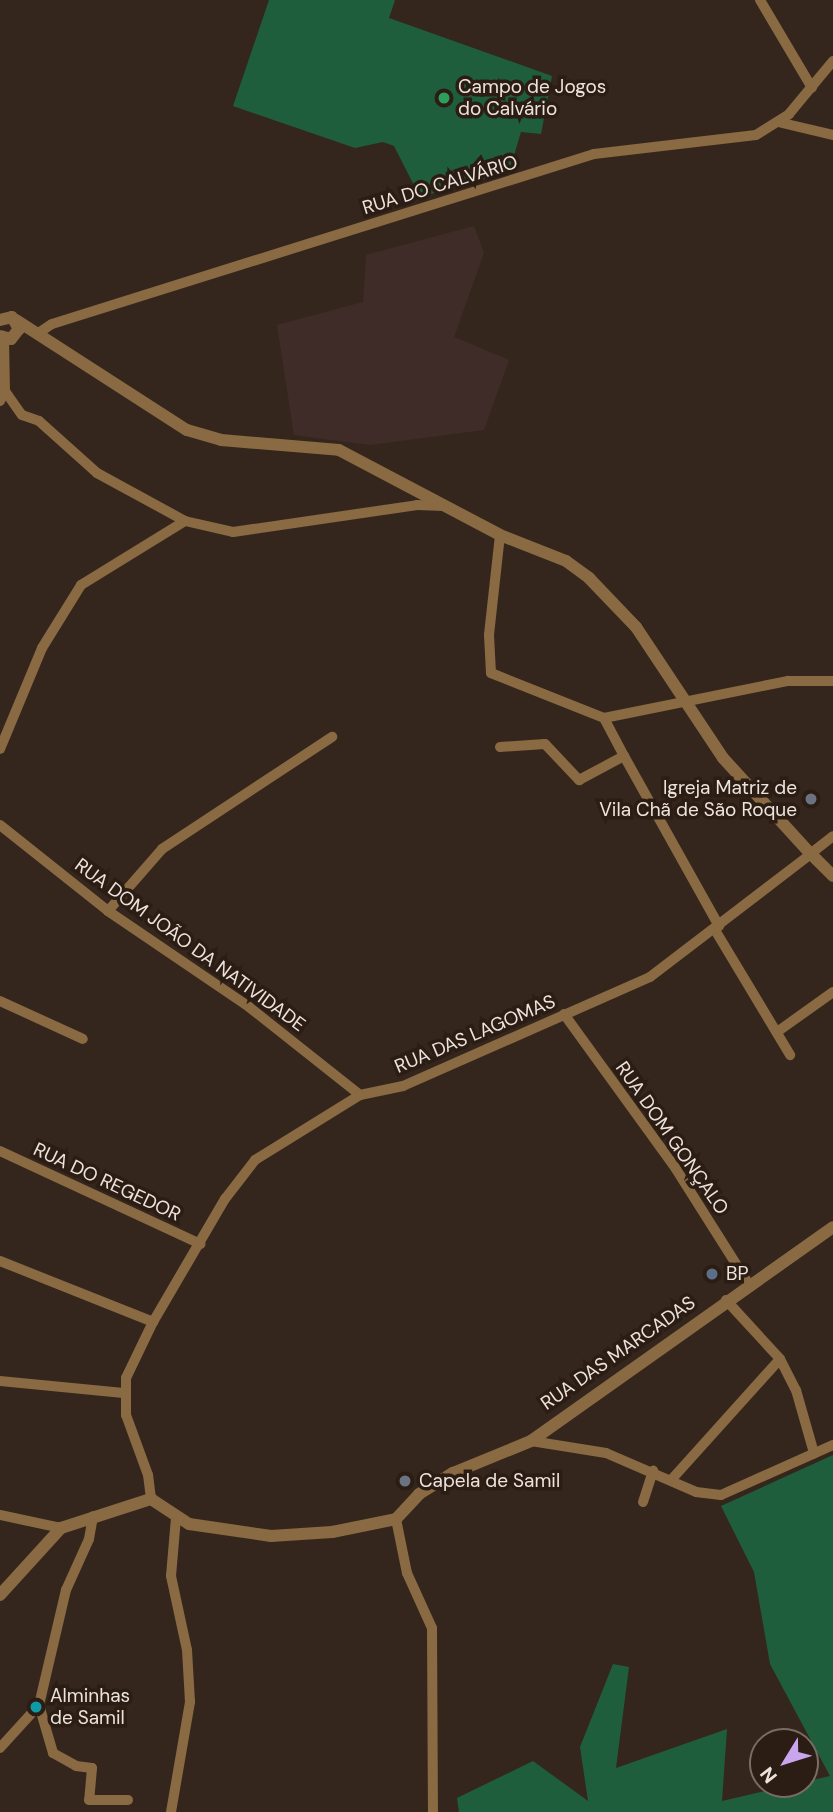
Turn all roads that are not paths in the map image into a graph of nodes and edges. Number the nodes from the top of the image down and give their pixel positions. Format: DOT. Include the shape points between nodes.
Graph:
graph roads {
  1 [pos="760,0"];
  2 [pos="833,61"];
  3 [pos="812,88"];
  4 [pos="778,122"];
  5 [pos="833,135"];
  6 [pos="6,318"];
  7 [pos="40,332"];
  8 [pos="5,341"];
  9 [pos="2,396"];
  10 [pos="444,506"];
  11 [pos="185,522"];
  12 [pos="499,535"];
  13 [pos="833,681"];
  14 [pos="686,705"];
  15 [pos="604,718"];
  16 [pos="332,737"];
  17 [pos="500,747"];
  18 [pos="0,749"];
  19 [pos="624,756"];
  20 [pos="0,825"];
  21 [pos="833,836"];
  22 [pos="811,854"];
  23 [pos="833,876"];
  24 [pos="108,911"];
  25 [pos="717,928"];
  26 [pos="833,992"];
  27 [pos="0,1001"];
  28 [pos="565,1014"];
  29 [pos="777,1032"];
  30 [pos="83,1039"];
  31 [pos="790,1055"];
  32 [pos="360,1095"];
  33 [pos="0,1151"];
  34 [pos="833,1227"];
  35 [pos="200,1244"];
  36 [pos="0,1261"];
  37 [pos="748,1283"];
  38 [pos="726,1300"];
  39 [pos="153,1322"];
  40 [pos="780,1359"];
  41 [pos="0,1381"];
  42 [pos="124,1394"];
  43 [pos="531,1441"];
  44 [pos="833,1445"];
  45 [pos="814,1453"];
  46 [pos="653,1471"];
  47 [pos="672,1479"];
  48 [pos="151,1499"];
  49 [pos="642,1502"];
  50 [pos="0,1515"];
  51 [pos="93,1517"];
  52 [pos="176,1518"];
  53 [pos="396,1519"];
  54 [pos="61,1528"];
  55 [pos="0,1595"];
  56 [pos="39,1705"];
  57 [pos="0,1748"];
  58 [pos="128,1800"];
  59 [pos="171,1812"];
  60 [pos="433,1812"];
  1 -- 3 [label="street"];
  2 -- 3 [label="street, RUA DO CALVÁRIO"];
  3 -- 4 [label="street, RUA DO CALVÁRIO"];
  4 -- 5 [label="street"];
  4 -- 7 [label="street, RUA DO CALVÁRIO" via="756,135 594,154 52,324"];
  6 -- 7 [label="street"];
  6 -- 8 [label="street"];
  7 -- 8 [label="street"];
  7 -- 10 [label="street" via="187,430 220,440 339,450"];
  8 -- 9 [label="street"];
  9 -- 11 [label="street" via="22,415 39,421 97,474"];
  10 -- 11 [label="street" via="417,505 233,532"];
  10 -- 12 [label="street"];
  11 -- 18 [label="street" via="81,585 42,648"];
  12 -- 14 [label="street" via="566,562 589,578 636,627"];
  12 -- 15 [label="street" via="489,635 491,673"];
  13 -- 14 [label="street" via="788,681"];
  14 -- 15 [label="street"];
  14 -- 22 [label="street" via="723,758"];
  15 -- 19 [label="street"];
  16 -- 24 [label="street" via="162,849"];
  17 -- 19 [label="street" via="545,744 579,780"];
  19 -- 25 [label="street"];
  20 -- 24 [label="street, RUA DOM JOÃO DA NATIVIDADE"];
  21 -- 22 [label="street, RUA DAS LAGOMAS"];
  22 -- 23 [label="street"];
  22 -- 25 [label="street, RUA DAS LAGOMAS"];
  24 -- 32 [label="street, RUA DOM JOÃO DA NATIVIDADE" via="248,1007"];
  25 -- 28 [label="street, RUA DAS LAGOMAS" via="650,977"];
  25 -- 29 [label="street"];
  26 -- 29 [label="street"];
  27 -- 30 [label="street"];
  28 -- 32 [label="street, RUA DAS LAGOMAS" via="403,1086"];
  28 -- 37 [label="street, RUA DOM GONÇALO" via="676,1169"];
  29 -- 31 [label="street"];
  32 -- 35 [label="street, RUA DAS LAGOMAS" via="255,1160 225,1199"];
  33 -- 35 [label="street, RUA DO REGEDOR"];
  34 -- 37 [label="street, RUA DAS MARCADAS"];
  35 -- 39 [label="street, RUA DAS LAGOMAS"];
  36 -- 39 [label="street"];
  37 -- 38 [label="street, RUA DAS MARCADAS"];
  38 -- 40 [label="street"];
  38 -- 43 [label="street, RUA DAS MARCADAS"];
  39 -- 42 [label="street, RUA DAS LAGOMAS" via="126,1378"];
  40 -- 45 [label="street" via="796,1390"];
  40 -- 47 [label="street"];
  41 -- 42 [label="street"];
  42 -- 48 [label="street, RUA DAS LAGOMAS"];
  43 -- 46 [label="street" via="606,1453"];
  43 -- 53 [label="street, RUA DAS MARCADAS" via="453,1473 419,1494"];
  44 -- 45 [label="street"];
  45 -- 47 [label="street" via="721,1495 696,1492"];
  46 -- 47 [label="street"];
  46 -- 49 [label="street"];
  48 -- 51 [label="street"];
  48 -- 52 [label="street"];
  50 -- 54 [label="street"];
  51 -- 54 [label="street"];
  51 -- 56 [label="street" via="89,1539 66,1590"];
  52 -- 53 [label="street" via="215,1528 293,1536"];
  52 -- 59 [label="street" via="171,1576 187,1650 190,1702"];
  53 -- 60 [label="street" via="407,1573 432,1628"];
  54 -- 55 [label="street"];
  56 -- 57 [label="street"];
  56 -- 58 [label="street" via="53,1753 76,1766 92,1768 89,1800"];
}
